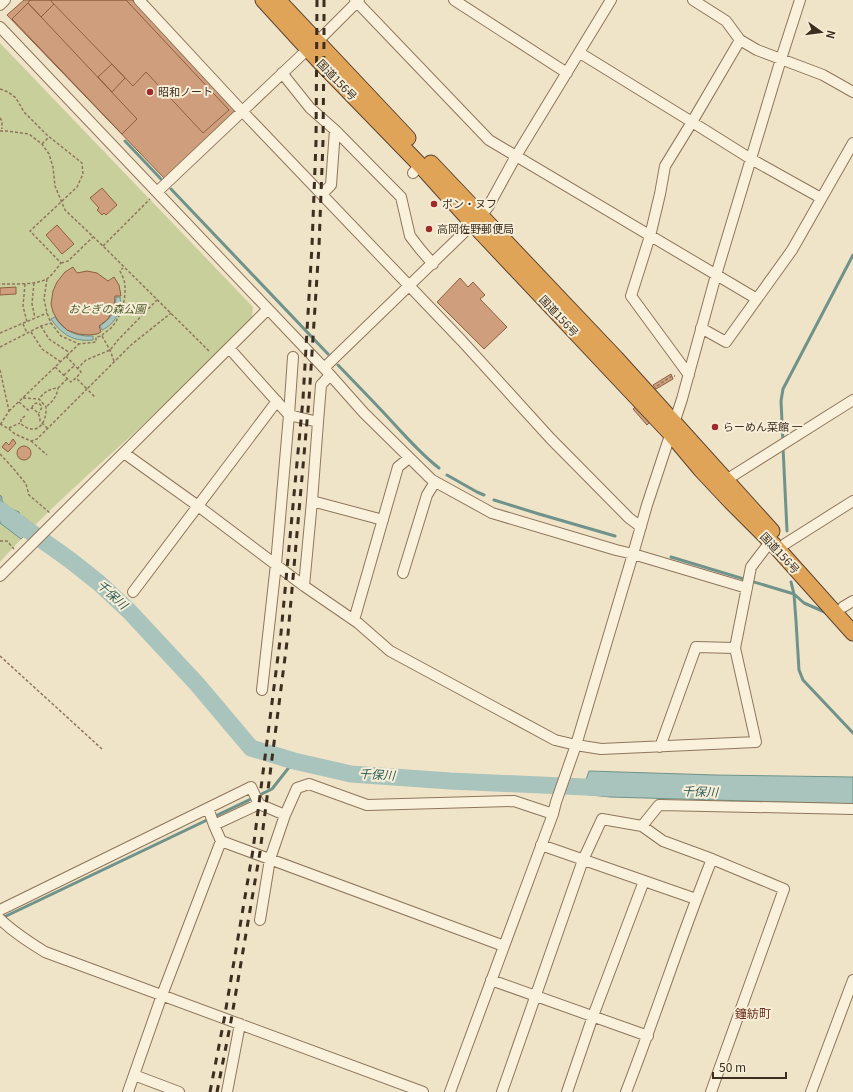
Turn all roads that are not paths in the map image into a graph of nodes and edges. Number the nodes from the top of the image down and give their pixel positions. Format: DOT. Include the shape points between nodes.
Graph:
graph roads {
  1 [pos="6,0"];
  2 [pos="139,0"];
  3 [pos="264,0"];
  4 [pos="278,0"];
  5 [pos="454,0"];
  6 [pos="611,0"];
  7 [pos="693,0"];
  8 [pos="800,0"];
  9 [pos="357,1"];
  10 [pos="0,5"];
  11 [pos="0,27"];
  12 [pos="740,40"];
  13 [pos="313,46"];
  14 [pos="580,53"];
  15 [pos="781,59"];
  16 [pos="282,73"];
  17 [pos="567,73"];
  18 [pos="853,92"];
  19 [pos="242,111"];
  20 [pos="692,122"];
  21 [pos="335,130"];
  22 [pos="853,143"];
  23 [pos="516,156"];
  24 [pos="751,159"];
  25 [pos="157,192"];
  26 [pos="322,194"];
  27 [pos="821,198"];
  28 [pos="477,220"];
  29 [pos="650,236"];
  30 [pos="433,264"];
  31 [pos="716,275"];
  32 [pos="410,285"];
  33 [pos="757,299"];
  34 [pos="268,309"];
  35 [pos="701,328"];
  36 [pos="229,348"];
  37 [pos="293,357"];
  38 [pos="327,372"];
  39 [pos="689,376"];
  40 [pos="853,400"];
  41 [pos="277,401"];
  42 [pos="289,415"];
  43 [pos="318,422"];
  44 [pos="672,428"];
  45 [pos="124,453"];
  46 [pos="409,458"];
  47 [pos="726,480"];
  48 [pos="435,482"];
  49 [pos="312,501"];
  50 [pos="853,501"];
  51 [pos="198,506"];
  52 [pos="383,520"];
  53 [pos="641,527"];
  54 [pos="770,542"];
  55 [pos="785,544"];
  56 [pos="633,554"];
  57 [pos="276,564"];
  58 [pos="403,573"];
  59 [pos="0,576"];
  60 [pos="304,586"];
  61 [pos="747,588"];
  62 [pos="133,592"];
  63 [pos="850,608"];
  64 [pos="354,620"];
  65 [pos="853,633"];
  66 [pos="735,648"];
  67 [pos="262,690"];
  68 [pos="576,745"];
  69 [pos="660,747"];
  70 [pos="259,804"];
  71 [pos="208,808"];
  72 [pos="853,809"];
  73 [pos="553,814"];
  74 [pos="285,815"];
  75 [pos="214,824"];
  76 [pos="642,826"];
  77 [pos="221,841"];
  78 [pos="541,845"];
  79 [pos="270,859"];
  80 [pos="712,859"];
  81 [pos="583,860"];
  82 [pos="644,881"];
  83 [pos="696,899"];
  84 [pos="0,910"];
  85 [pos="260,920"];
  86 [pos="3,924"];
  87 [pos="504,946"];
  88 [pos="491,980"];
  89 [pos="853,980"];
  90 [pos="162,996"];
  91 [pos="536,996"];
  92 [pos="593,1016"];
  93 [pos="240,1024"];
  94 [pos="648,1036"];
  95 [pos="134,1075"];
  96 [pos="128,1092"];
  97 [pos="179,1092"];
  98 [pos="227,1092"];
  99 [pos="424,1092"];
  100 [pos="450,1092"];
  101 [pos="502,1092"];
  102 [pos="566,1092"];
  103 [pos="626,1092"];
  104 [pos="711,1092"];
  105 [pos="811,1092"];
  1 -- 10 [label="street"];
  2 -- 19 [label="street"];
  3 -- 13 [label="highway, 国道156号"];
  4 -- 13 [label="highway, 国道156号"];
  5 -- 17 [label="street"];
  6 -- 14 [label="street"];
  7 -- 12 [label="street" via="726,22"];
  8 -- 15 [label="street"];
  9 -- 13 [label="street"];
  9 -- 23 [label="street" via="489,140"];
  11 -- 25 [label="street"];
  12 -- 15 [label="street"];
  12 -- 20 [label="street"];
  13 -- 16 [label="street"];
  13 -- 28 [label="highway, 国道156号"];
  13 -- 28 [label="highway, 国道156号" via="416,169"];
  14 -- 17 [label="street"];
  14 -- 20 [label="street"];
  15 -- 18 [label="street" via="823,74"];
  15 -- 24 [label="street"];
  16 -- 19 [label="street"];
  16 -- 21 [label="street" via="310,108"];
  17 -- 23 [label="street"];
  19 -- 25 [label="street"];
  19 -- 26 [label="street"];
  20 -- 24 [label="street"];
  20 -- 29 [label="street" via="665,166"];
  21 -- 26 [label="street" via="331,185"];
  21 -- 30 [label="street" via="401,197 410,236"];
  22 -- 27 [label="street"];
  23 -- 28 [label="street" via="488,207"];
  23 -- 29 [label="street"];
  24 -- 27 [label="street"];
  24 -- 31 [label="street"];
  25 -- 34 [label="street"];
  26 -- 32 [label="street" via="375,245"];
  27 -- 33 [label="street" via="792,250"];
  28 -- 30 [label="street"];
  28 -- 44 [label="highway, 国道156号"];
  29 -- 31 [label="street"];
  29 -- 39 [label="street" via="631,296"];
  30 -- 32 [label="street"];
  31 -- 33 [label="street"];
  31 -- 35 [label="street"];
  32 -- 38 [label="street"];
  32 -- 53 [label="street" via="550,438"];
  33 -- 35 [label="street" via="726,342"];
  34 -- 36 [label="street"];
  34 -- 38 [label="street"];
  35 -- 39 [label="street"];
  36 -- 41 [label="street"];
  36 -- 45 [label="street"];
  37 -- 42 [label="street"];
  38 -- 43 [label="street" via="321,385"];
  38 -- 46 [label="street"];
  39 -- 44 [label="street"];
  40 -- 47 [label="street"];
  41 -- 42 [label="street"];
  41 -- 51 [label="street"];
  42 -- 43 [label="street"];
  42 -- 57 [label="street"];
  43 -- 49 [label="street"];
  44 -- 47 [label="highway, 国道156号"];
  44 -- 53 [label="street"];
  44 -- 54 [label="highway, 国道156号" via="701,470"];
  45 -- 51 [label="street"];
  45 -- 59 [label="street"];
  46 -- 48 [label="street"];
  46 -- 52 [label="street" via="398,467"];
  47 -- 55 [label="highway, 国道156号"];
  48 -- 56 [label="street" via="492,512"];
  48 -- 58 [label="street" via="427,495"];
  49 -- 52 [label="street"];
  49 -- 60 [label="street"];
  50 -- 55 [label="street"];
  51 -- 57 [label="street"];
  51 -- 62 [label="street"];
  52 -- 64 [label="street"];
  53 -- 56 [label="street"];
  54 -- 61 [label="street" via="751,567"];
  54 -- 65 [label="highway, 国道156号"];
  55 -- 63 [label="highway, 国道156号"];
  56 -- 61 [label="street"];
  56 -- 68 [label="street"];
  57 -- 60 [label="street"];
  57 -- 67 [label="street"];
  60 -- 64 [label="street"];
  61 -- 66 [label="street"];
  64 -- 68 [label="street" via="390,651 555,740"];
  66 -- 69 [label="street" via="696,647"];
  66 -- 69 [label="street" via="756,742"];
  68 -- 69 [label="street" via="600,748"];
  68 -- 73 [label="street"];
  70 -- 71 [label="street" via="251,787"];
  70 -- 74 [label="street"];
  70 -- 75 [label="street"];
  71 -- 75 [label="street"];
  71 -- 84 [label="street"];
  72 -- 76 [label="street" via="659,805"];
  73 -- 74 [label="street" via="514,801 367,805 309,784 297,788"];
  73 -- 78 [label="street"];
  74 -- 79 [label="street"];
  75 -- 77 [label="street"];
  76 -- 80 [label="street" via="662,841"];
  76 -- 81 [label="street" via="602,819"];
  77 -- 79 [label="street"];
  77 -- 90 [label="street"];
  78 -- 81 [label="street"];
  78 -- 87 [label="street"];
  79 -- 85 [label="street"];
  79 -- 87 [label="street"];
  80 -- 83 [label="street"];
  80 -- 104 [label="street" via="784,889"];
  81 -- 82 [label="street"];
  81 -- 91 [label="street"];
  82 -- 83 [label="street"];
  82 -- 92 [label="street"];
  83 -- 94 [label="street"];
  86 -- 90 [label="street" via="44,952"];
  87 -- 88 [label="street"];
  88 -- 91 [label="street"];
  88 -- 100 [label="street"];
  89 -- 105 [label="street"];
  90 -- 93 [label="street"];
  90 -- 95 [label="street"];
  91 -- 92 [label="street"];
  91 -- 101 [label="street"];
  92 -- 94 [label="street"];
  92 -- 102 [label="street"];
  93 -- 98 [label="street"];
  93 -- 99 [label="street"];
  94 -- 103 [label="street"];
  95 -- 96 [label="street"];
  95 -- 97 [label="street"];
}
